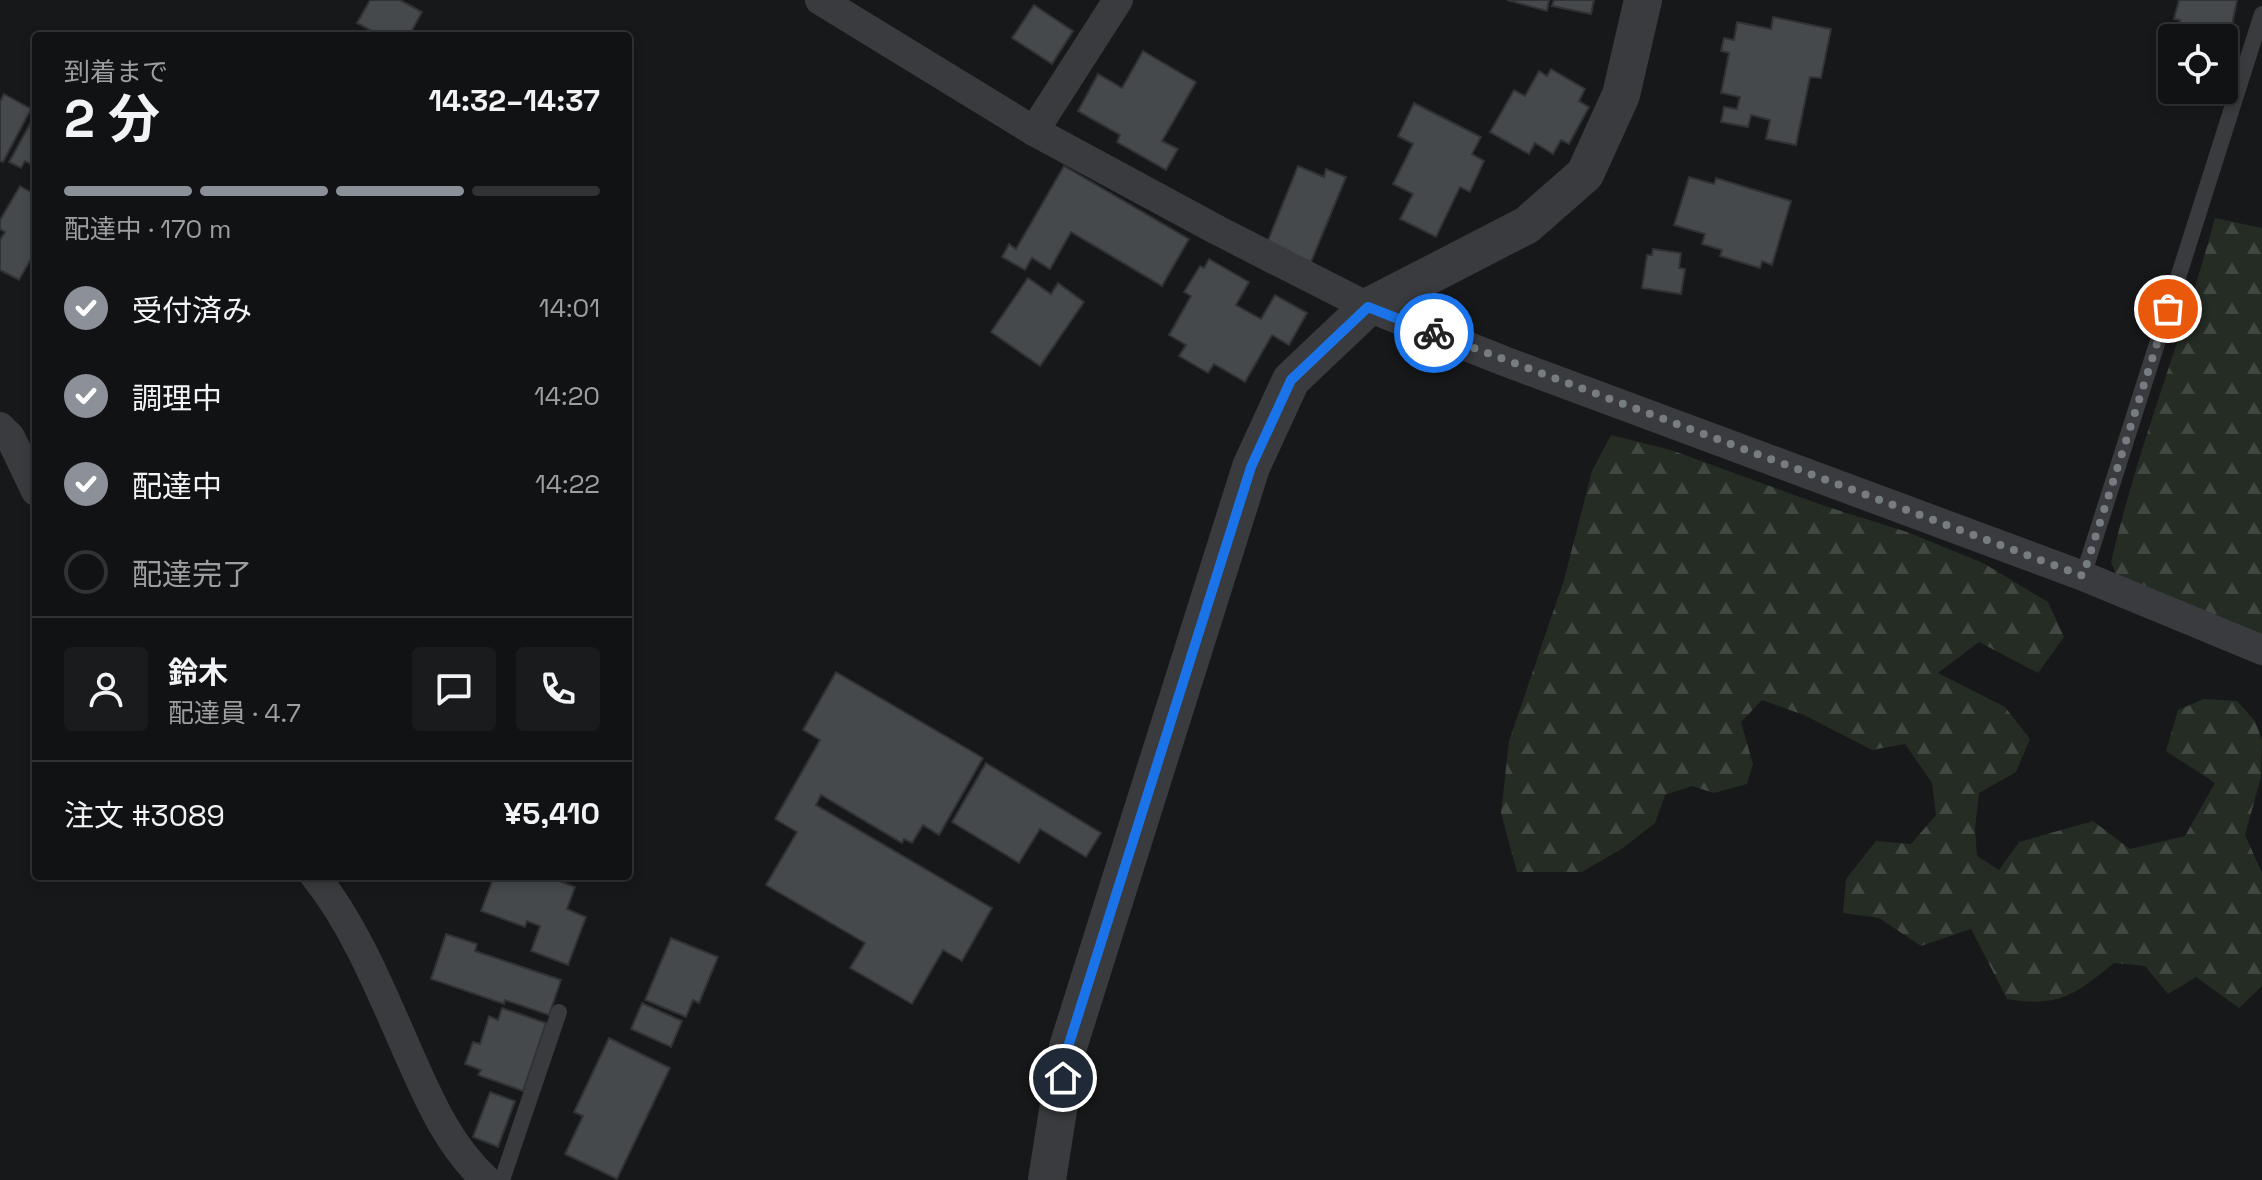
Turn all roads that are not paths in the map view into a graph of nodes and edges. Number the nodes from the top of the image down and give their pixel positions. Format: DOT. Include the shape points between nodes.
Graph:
graph roads {
  1 [pos="820,0"];
  2 [pos="1118,0"];
  3 [pos="1643,0"];
  4 [pos="2262,14"];
  5 [pos="1034,131"];
  6 [pos="1368,307"];
  7 [pos="0,427"];
  8 [pos="32,483"];
  9 [pos="2083,576"];
  10 [pos="2262,650"];
  11 [pos="318,880"];
  12 [pos="559,1012"];
  13 [pos="486,1180"];
  14 [pos="502,1180"];
  15 [pos="1047,1180"];
  1 -- 5 [label="street"];
  2 -- 5 [label="street"];
  3 -- 6 [label="street" via="1621,95 1585,174 1527,225"];
  4 -- 9 [label="lane"];
  5 -- 6 [label="street"];
  6 -- 9 [label="street"];
  6 -- 15 [label="street" via="1291,380 1251,467 1068,1047"];
  7 -- 8 [label="street"];
  9 -- 10 [label="street"];
  11 -- 13 [label="street" via="336,902 440,1123"];
  12 -- 14 [label="lane"];
}
